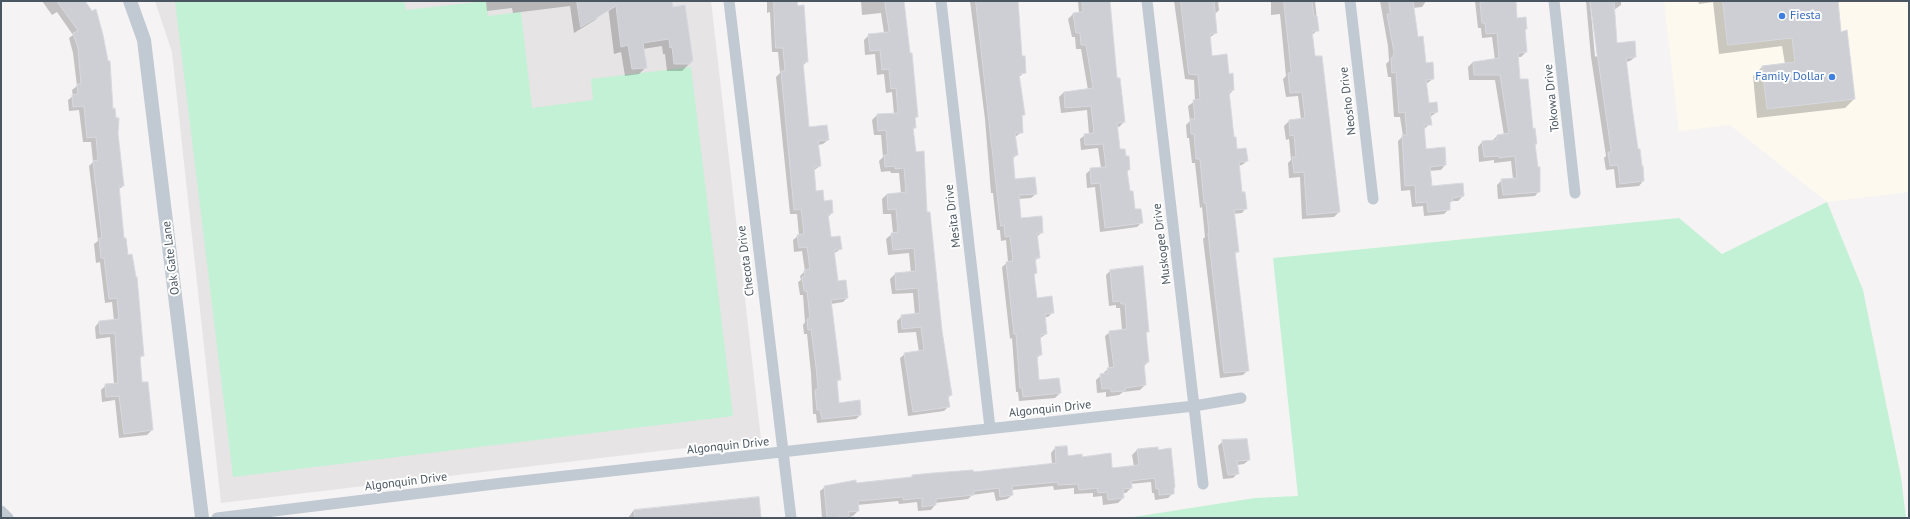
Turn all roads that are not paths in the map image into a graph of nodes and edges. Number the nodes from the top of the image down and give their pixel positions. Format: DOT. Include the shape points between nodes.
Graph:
graph roads {
  1 [pos="130,1"];
  2 [pos="729,1"];
  3 [pos="941,1"];
  4 [pos="1146,1"];
  5 [pos="1350,1"];
  6 [pos="1554,1"];
  7 [pos="1575,193"];
  8 [pos="1373,199"];
  9 [pos="1241,398"];
  10 [pos="1194,406"];
  11 [pos="990,428"];
  12 [pos="782,453"];
  13 [pos="1202,484"];
  14 [pos="1,511"];
  15 [pos="8,518"];
  16 [pos="202,518"];
  17 [pos="218,518"];
  18 [pos="791,518"];
  1 -- 16 [label="street, Oak Gate Lane" via="144,40"];
  2 -- 12 [label="street, Checota Drive"];
  3 -- 11 [label="street, Mesita Drive"];
  4 -- 10 [label="street, Muskogee Drive"];
  5 -- 8 [label="street, Neosho Drive"];
  6 -- 7 [label="street, Tokowa Drive"];
  9 -- 10 [label="street, Algonquin Drive"];
  10 -- 11 [label="street, Algonquin Drive"];
  10 -- 13 [label="street, Muskogee Drive"];
  11 -- 12 [label="street, Algonquin Drive"];
  12 -- 17 [label="street, Algonquin Drive" via="503,483"];
  12 -- 18 [label="street, Checota Drive"];
  14 -- 15 [label="street"];
}
